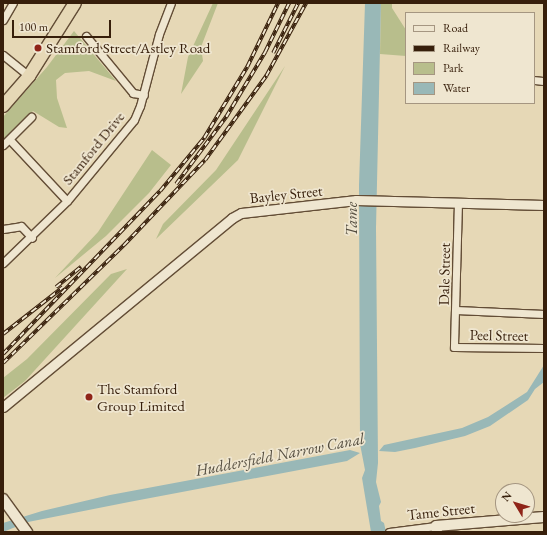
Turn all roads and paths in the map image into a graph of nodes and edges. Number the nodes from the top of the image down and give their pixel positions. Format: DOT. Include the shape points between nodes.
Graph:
graph roads {
  1 [pos="12,3"];
  2 [pos="75,3"];
  3 [pos="169,4"];
  4 [pos="3,20"];
  5 [pos="86,36"];
  6 [pos="3,55"];
  7 [pos="30,76"];
  8 [pos="144,95"];
  9 [pos="3,106"];
  10 [pos="31,117"];
  11 [pos="10,140"];
  12 [pos="3,145"];
  13 [pos="67,201"];
  14 [pos="458,202"];
  15 [pos="544,205"];
  16 [pos="3,229"];
  17 [pos="32,238"];
  18 [pos="3,263"];
  19 [pos="456,310"];
  20 [pos="544,314"];
  21 [pos="454,347"];
  22 [pos="544,348"];
  23 [pos="3,406"];
  24 [pos="3,499"];
  25 [pos="544,517"];
  26 [pos="437,529"];
  27 [pos="26,532"];
  28 [pos="389,532"];
  29 [pos="393,532"];
  1 -- 4 [label="street"];
  2 -- 7 [label="highway"];
  3 -- 8 [label="street, Stamford Drive"];
  5 -- 8 [label="street" via="133,93"];
  6 -- 7 [label="street"];
  7 -- 9 [label="highway"];
  8 -- 13 [label="street, Stamford Drive" via="134,120"];
  10 -- 11 [label="street"];
  11 -- 12 [label="street"];
  11 -- 13 [label="street"];
  13 -- 17 [label="street, Stamford Drive"];
  14 -- 15 [label="street, Bayley Street"];
  14 -- 19 [label="street, Dale Street"];
  14 -- 23 [label="street, Bayley Street" via="356,200 258,210 232,218"];
  16 -- 17 [label="street" via="21,226"];
  17 -- 18 [label="street, Stamford Drive"];
  19 -- 20 [label="street"];
  19 -- 21 [label="street, Dale Street"];
  21 -- 22 [label="street, Peel Street"];
  24 -- 27 [label="main road"];
  25 -- 26 [label="main road, Tame Street"];
  26 -- 29 [label="street, Tame Street"];
  28 -- 29 [label="street, Tame Street"];
}
